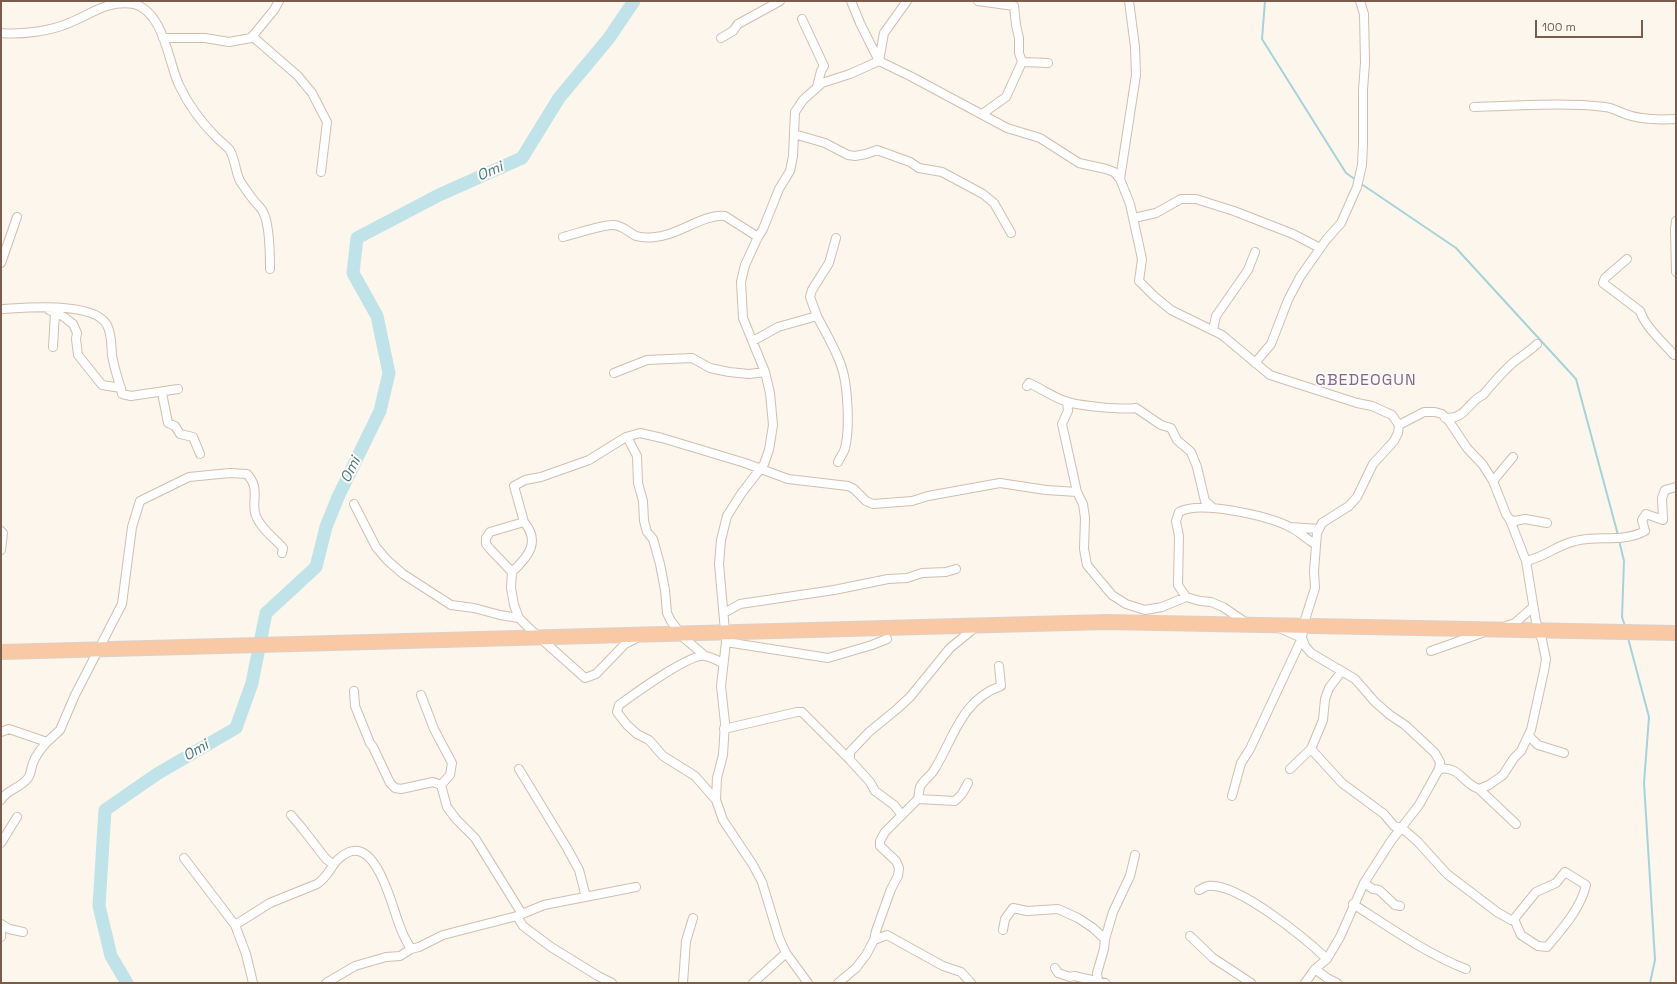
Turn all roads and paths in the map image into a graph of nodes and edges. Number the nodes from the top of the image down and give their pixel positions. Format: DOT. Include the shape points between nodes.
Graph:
graph roads {
  1 [pos="279,1"];
  2 [pos="780,1"];
  3 [pos="850,1"];
  4 [pos="907,1"];
  5 [pos="978,1"];
  6 [pos="1128,1"];
  7 [pos="1360,1"];
  8 [pos="142,4"];
  9 [pos="802,19"];
  10 [pos="1,33"];
  11 [pos="252,36"];
  12 [pos="163,38"];
  13 [pos="720,38"];
  14 [pos="879,61"];
  15 [pos="1022,62"];
  16 [pos="1048,63"];
  17 [pos="817,87"];
  18 [pos="1474,107"];
  19 [pos="982,114"];
  20 [pos="1676,119"];
  21 [pos="794,134"];
  22 [pos="320,172"];
  23 [pos="1120,179"];
  24 [pos="17,217"];
  25 [pos="1134,218"];
  26 [pos="1676,221"];
  27 [pos="1011,233"];
  28 [pos="564,237"];
  29 [pos="758,237"];
  30 [pos="836,238"];
  31 [pos="1320,248"];
  32 [pos="1255,252"];
  33 [pos="1627,259"];
  34 [pos="1,263"];
  35 [pos="270,269"];
  36 [pos="1676,272"];
  37 [pos="44,308"];
  38 [pos="1,309"];
  39 [pos="55,312"];
  40 [pos="817,316"];
  41 [pos="1213,330"];
  42 [pos="753,341"];
  43 [pos="1537,344"];
  44 [pos="53,347"];
  45 [pos="1676,354"];
  46 [pos="1255,363"];
  47 [pos="765,372"];
  48 [pos="614,373"];
  49 [pos="1027,386"];
  50 [pos="121,388"];
  51 [pos="178,390"];
  52 [pos="162,393"];
  53 [pos="1067,402"];
  54 [pos="1445,418"];
  55 [pos="1399,425"];
  56 [pos="627,436"];
  57 [pos="200,454"];
  58 [pos="1513,457"];
  59 [pos="838,462"];
  60 [pos="759,469"];
  61 [pos="1493,481"];
  62 [pos="1676,487"];
  63 [pos="1077,492"];
  64 [pos="354,504"];
  65 [pos="1212,507"];
  66 [pos="1510,520"];
  67 [pos="524,522"];
  68 [pos="1547,523"];
  69 [pos="1290,527"];
  70 [pos="1319,529"];
  71 [pos="1,531"];
  72 [pos="1315,544"];
  73 [pos="1,550"];
  74 [pos="282,553"];
  75 [pos="1526,560"];
  76 [pos="956,569"];
  77 [pos="512,572"];
  78 [pos="1186,597"];
  79 [pos="1533,608"];
  80 [pos="724,614"];
  81 [pos="519,618"];
  82 [pos="986,619"];
  83 [pos="1676,633"];
  84 [pos="1302,638"];
  85 [pos="685,639"];
  86 [pos="887,639"];
  87 [pos="726,642"];
  88 [pos="1431,651"];
  89 [pos="1,652"];
  90 [pos="704,655"];
  91 [pos="722,663"];
  92 [pos="999,666"];
  93 [pos="1342,670"];
  94 [pos="354,691"];
  95 [pos="421,694"];
  96 [pos="724,729"];
  97 [pos="1,732"];
  98 [pos="1529,736"];
  99 [pos="47,742"];
  100 [pos="1311,749"];
  101 [pos="1564,753"];
  102 [pos="850,760"];
  103 [pos="1442,766"];
  104 [pos="519,769"];
  105 [pos="1290,770"];
  106 [pos="968,782"];
  107 [pos="441,785"];
  108 [pos="1479,789"];
  109 [pos="1232,796"];
  110 [pos="918,799"];
  111 [pos="1,800"];
  112 [pos="716,800"];
  113 [pos="902,814"];
  114 [pos="290,815"];
  115 [pos="16,817"];
  116 [pos="1516,824"];
  117 [pos="1402,828"];
  118 [pos="1,843"];
  119 [pos="1135,855"];
  120 [pos="184,858"];
  121 [pos="333,864"];
  122 [pos="1364,883"];
  123 [pos="636,887"];
  124 [pos="1199,890"];
  125 [pos="586,897"];
  126 [pos="1353,904"];
  127 [pos="1400,906"];
  128 [pos="519,915"];
  129 [pos="693,918"];
  130 [pos="1514,919"];
  131 [pos="235,925"];
  132 [pos="1003,930"];
  133 [pos="23,932"];
  134 [pos="1190,936"];
  135 [pos="1,937"];
  136 [pos="1105,939"];
  137 [pos="874,940"];
  138 [pos="411,949"];
  139 [pos="786,953"];
  140 [pos="1326,959"];
  141 [pos="1055,968"];
  142 [pos="1315,969"];
  143 [pos="1466,969"];
  144 [pos="1101,982"];
  145 [pos="253,983"];
  146 [pos="326,983"];
  147 [pos="609,983"];
  148 [pos="683,983"];
  149 [pos="753,983"];
  150 [pos="808,983"];
  151 [pos="838,983"];
  152 [pos="971,983"];
  153 [pos="1252,983"];
  154 [pos="1305,983"];
  155 [pos="1337,983"];
  1 -- 11 [label="street"];
  2 -- 13 [label="street" via="738,24 733,31"];
  3 -- 14 [label="street"];
  4 -- 14 [label="street" via="884,33"];
  5 -- 15 [label="street" via="1014,6"];
  6 -- 23 [label="street" via="1135,47 1136,75"];
  7 -- 31 [label="street" via="1364,14 1365,63 1362,165 1357,187 1341,223"];
  8 -- 10 [label="street" via="111,3 97,7 71,23 61,26 18,34"];
  8 -- 12 [label="street" via="159,25"];
  9 -- 17 [label="street" via="824,66"];
  11 -- 12 [label="street" via="229,42 205,38"];
  11 -- 22 [label="street" via="298,76 312,93 327,122"];
  12 -- 35 [label="street" via="179,85 198,118 230,150 240,179 264,213 269,239"];
  14 -- 17 [label="street"];
  14 -- 19 [label="street"];
  15 -- 16 [label="street"];
  15 -- 19 [label="street" via="1006,98"];
  17 -- 21 [label="street" via="802,100 795,112"];
  18 -- 20 [label="street" via="1603,106 1647,120"];
  19 -- 23 [label="street" via="1008,128 1040,138 1079,163 1114,172"];
  21 -- 27 [label="street" via="825,143 848,155 866,154 877,150 919,168 942,172 984,194 994,203"];
  21 -- 29 [label="street" via="790,171 779,189"];
  23 -- 25 [label="street"];
  24 -- 34 [label="street"];
  25 -- 31 [label="street" via="1156,213 1181,198 1196,199 1293,234"];
  25 -- 41 [label="street" via="1142,259 1139,281 1171,310"];
  26 -- 36 [label="street"];
  28 -- 29 [label="street" via="612,225 621,226 635,236 645,238 669,234 719,215 725,216"];
  29 -- 42 [label="street" via="745,265 741,282 743,318"];
  30 -- 40 [label="street" via="829,263 810,297"];
  31 -- 46 [label="street" via="1288,300 1271,344"];
  32 -- 41 [label="street" via="1248,270 1216,316"];
  33 -- 45 [label="street" via="1603,282 1640,311 1648,326 1674,355"];
  37 -- 38 [label="street"];
  37 -- 39 [label="street"];
  37 -- 50 [label="street" via="92,312 106,323 111,335 112,356"];
  39 -- 44 [label="street"];
  39 -- 50 [label="street" via="72,324 77,332 78,355 102,385"];
  40 -- 42 [label="street" via="778,327"];
  40 -- 59 [label="street" via="842,366 847,391 845,448"];
  41 -- 46 [label="street"];
  42 -- 47 [label="street"];
  43 -- 54 [label="street" via="1505,369 1463,414"];
  46 -- 55 [label="street" via="1270,375 1372,406 1392,416"];
  47 -- 48 [label="street" via="729,372 710,368 692,358 648,360"];
  47 -- 60 [label="street" via="773,425 769,450 764,464"];
  49 -- 53 [label="street" via="1029,383"];
  50 -- 52 [label="street" via="122,394 131,396"];
  51 -- 52 [label="street"];
  52 -- 57 [label="street" via="168,423 175,426 180,434 194,436"];
  53 -- 63 [label="street" via="1068,411 1062,424"];
  53 -- 65 [label="street" via="1136,408 1161,425 1171,428 1177,440 1191,452 1204,501"];
  54 -- 55 [label="street" via="1435,412 1424,412"];
  54 -- 61 [label="street"];
  55 -- 70 [label="street" via="1394,441 1373,464 1357,498"];
  56 -- 60 [label="street" via="640,433 662,438"];
  56 -- 67 [label="street" via="589,460 525,480 514,486"];
  56 -- 85 [label="street" via="637,456 644,521 653,538 660,564 667,613"];
  58 -- 61 [label="street"];
  60 -- 63 [label="street" via="788,479 848,486 873,504 912,501 1000,483"];
  60 -- 80 [label="street" via="727,516 721,540 719,564"];
  61 -- 66 [label="street"];
  62 -- 75 [label="street" via="1664,490 1663,520 1646,514 1642,520 1645,531 1612,539 1575,541 1536,559"];
  63 -- 78 [label="street" via="1083,504 1085,518 1084,549 1087,565 1112,595 1126,604 1145,610 1162,607"];
  64 -- 81 [label="street" via="376,547 403,574 451,605"];
  65 -- 69 [label="street"];
  65 -- 78 [label="street" via="1185,508 1179,512 1176,521 1179,536 1178,585"];
  66 -- 68 [label="street" via="1525,518"];
  66 -- 75 [label="street"];
  67 -- 77 [label="street" via="533,539 531,548 523,562"];
  67 -- 77 [label="street" via="490,532 486,538 486,544"];
  69 -- 70 [label="street"];
  69 -- 72 [label="street"];
  70 -- 72 [label="street"];
  71 -- 73 [label="street" via="4,533"];
  72 -- 84 [label="street" via="1315,588"];
  74 -- 99 [label="street" via="282,548 260,524 255,513 255,488 253,480 247,474 189,477 140,501 132,527 122,604 60,730"];
  75 -- 79 [label="street"];
  76 -- 80 [label="street" via="740,604"];
  77 -- 81 [label="street" via="511,588"];
  78 -- 84 [label="street" via="1212,602 1246,624 1273,625"];
  79 -- 88 [label="street" via="1515,623"];
  79 -- 98 [label="street" via="1546,659"];
  80 -- 87 [label="street"];
  81 -- 85 [label="street" via="585,678 596,674 625,644 638,637 663,631"];
  82 -- 102 [label="street" via="950,648 910,697 859,742 850,752"];
  83 -- 89 [label="highway" via="1106,622"];
  84 -- 93 [label="street" via="1312,653"];
  84 -- 109 [label="street" via="1241,763"];
  85 -- 90 [label="street"];
  86 -- 87 [label="street" via="828,658"];
  87 -- 91 [label="street"];
  90 -- 91 [label="street"];
  90 -- 112 [label="street" via="658,678 619,705 617,712 636,734 649,740 663,756 695,776"];
  91 -- 96 [label="street"];
  92 -- 110 [label="street" via="1001,686 991,689 966,712 934,771 920,787"];
  93 -- 100 [label="street" via="1329,688 1323,720"];
  93 -- 103 [label="street" via="1355,679 1375,702 1405,725 1435,754"];
  94 -- 107 [label="street" via="355,706 390,784 401,789 433,782"];
  95 -- 107 [label="street" via="434,729 452,763 450,776"];
  96 -- 102 [label="street" via="802,712"];
  96 -- 112 [label="street"];
  97 -- 99 [label="street" via="9,730"];
  98 -- 101 [label="street" via="1538,745"];
  98 -- 108 [label="street" via="1502,775"];
  99 -- 111 [label="street" via="38,752 29,777"];
  100 -- 105 [label="street"];
  100 -- 117 [label="street" via="1342,783 1384,814 1394,826"];
  102 -- 113 [label="street" via="875,791"];
  103 -- 108 [label="street" via="1452,769 1472,787"];
  103 -- 117 [label="street"];
  104 -- 125 [label="street" via="579,870"];
  106 -- 110 [label="street" via="955,801"];
  107 -- 128 [label="street" via="447,806 456,820 475,838"];
  108 -- 116 [label="street"];
  110 -- 113 [label="street"];
  112 -- 139 [label="street" via="723,820 762,882"];
  113 -- 137 [label="street" via="880,841 880,846 896,861 899,868"];
  114 -- 121 [label="street"];
  115 -- 118 [label="street"];
  117 -- 122 [label="street"];
  117 -- 130 [label="street" via="1447,874 1497,912 1511,920"];
  119 -- 136 [label="street" via="1130,876 1113,912"];
  120 -- 131 [label="street"];
  121 -- 131 [label="street" via="324,879 317,884 270,903"];
  121 -- 138 [label="street" via="350,852 359,850 367,854 387,887 404,939"];
  122 -- 126 [label="street"];
  122 -- 127 [label="street" via="1379,890 1395,905"];
  123 -- 125 [label="street"];
  124 -- 140 [label="street" via="1208,886 1238,893 1315,947"];
  125 -- 128 [label="street" via="544,905"];
  126 -- 140 [label="street" via="1340,937"];
  126 -- 143 [label="street" via="1403,936"];
  128 -- 138 [label="street" via="443,935"];
  128 -- 147 [label="street" via="523,926"];
  129 -- 148 [label="street" via="686,941"];
  130 -- 130 [label="street" via="1520,935 1538,946 1547,947 1570,919 1585,892 1586,884 1565,872 1556,883 1536,892"];
  131 -- 145 [label="street"];
  132 -- 136 [label="street" via="1005,919 1013,908 1027,911 1058,909 1078,918"];
  133 -- 135 [label="street" via="1,924"];
  134 -- 153 [label="street" via="1213,958"];
  136 -- 144 [label="street" via="1097,973"];
  137 -- 151 [label="street" via="856,968"];
  137 -- 152 [label="street" via="887,935 943,966 960,972"];
  138 -- 146 [label="street" via="400,956 386,957 355,966"];
  139 -- 149 [label="street"];
  139 -- 150 [label="street"];
  140 -- 142 [label="street"];
  141 -- 144 [label="street" via="1058,973 1070,977"];
  142 -- 154 [label="street"];
  142 -- 155 [label="street"];
}
